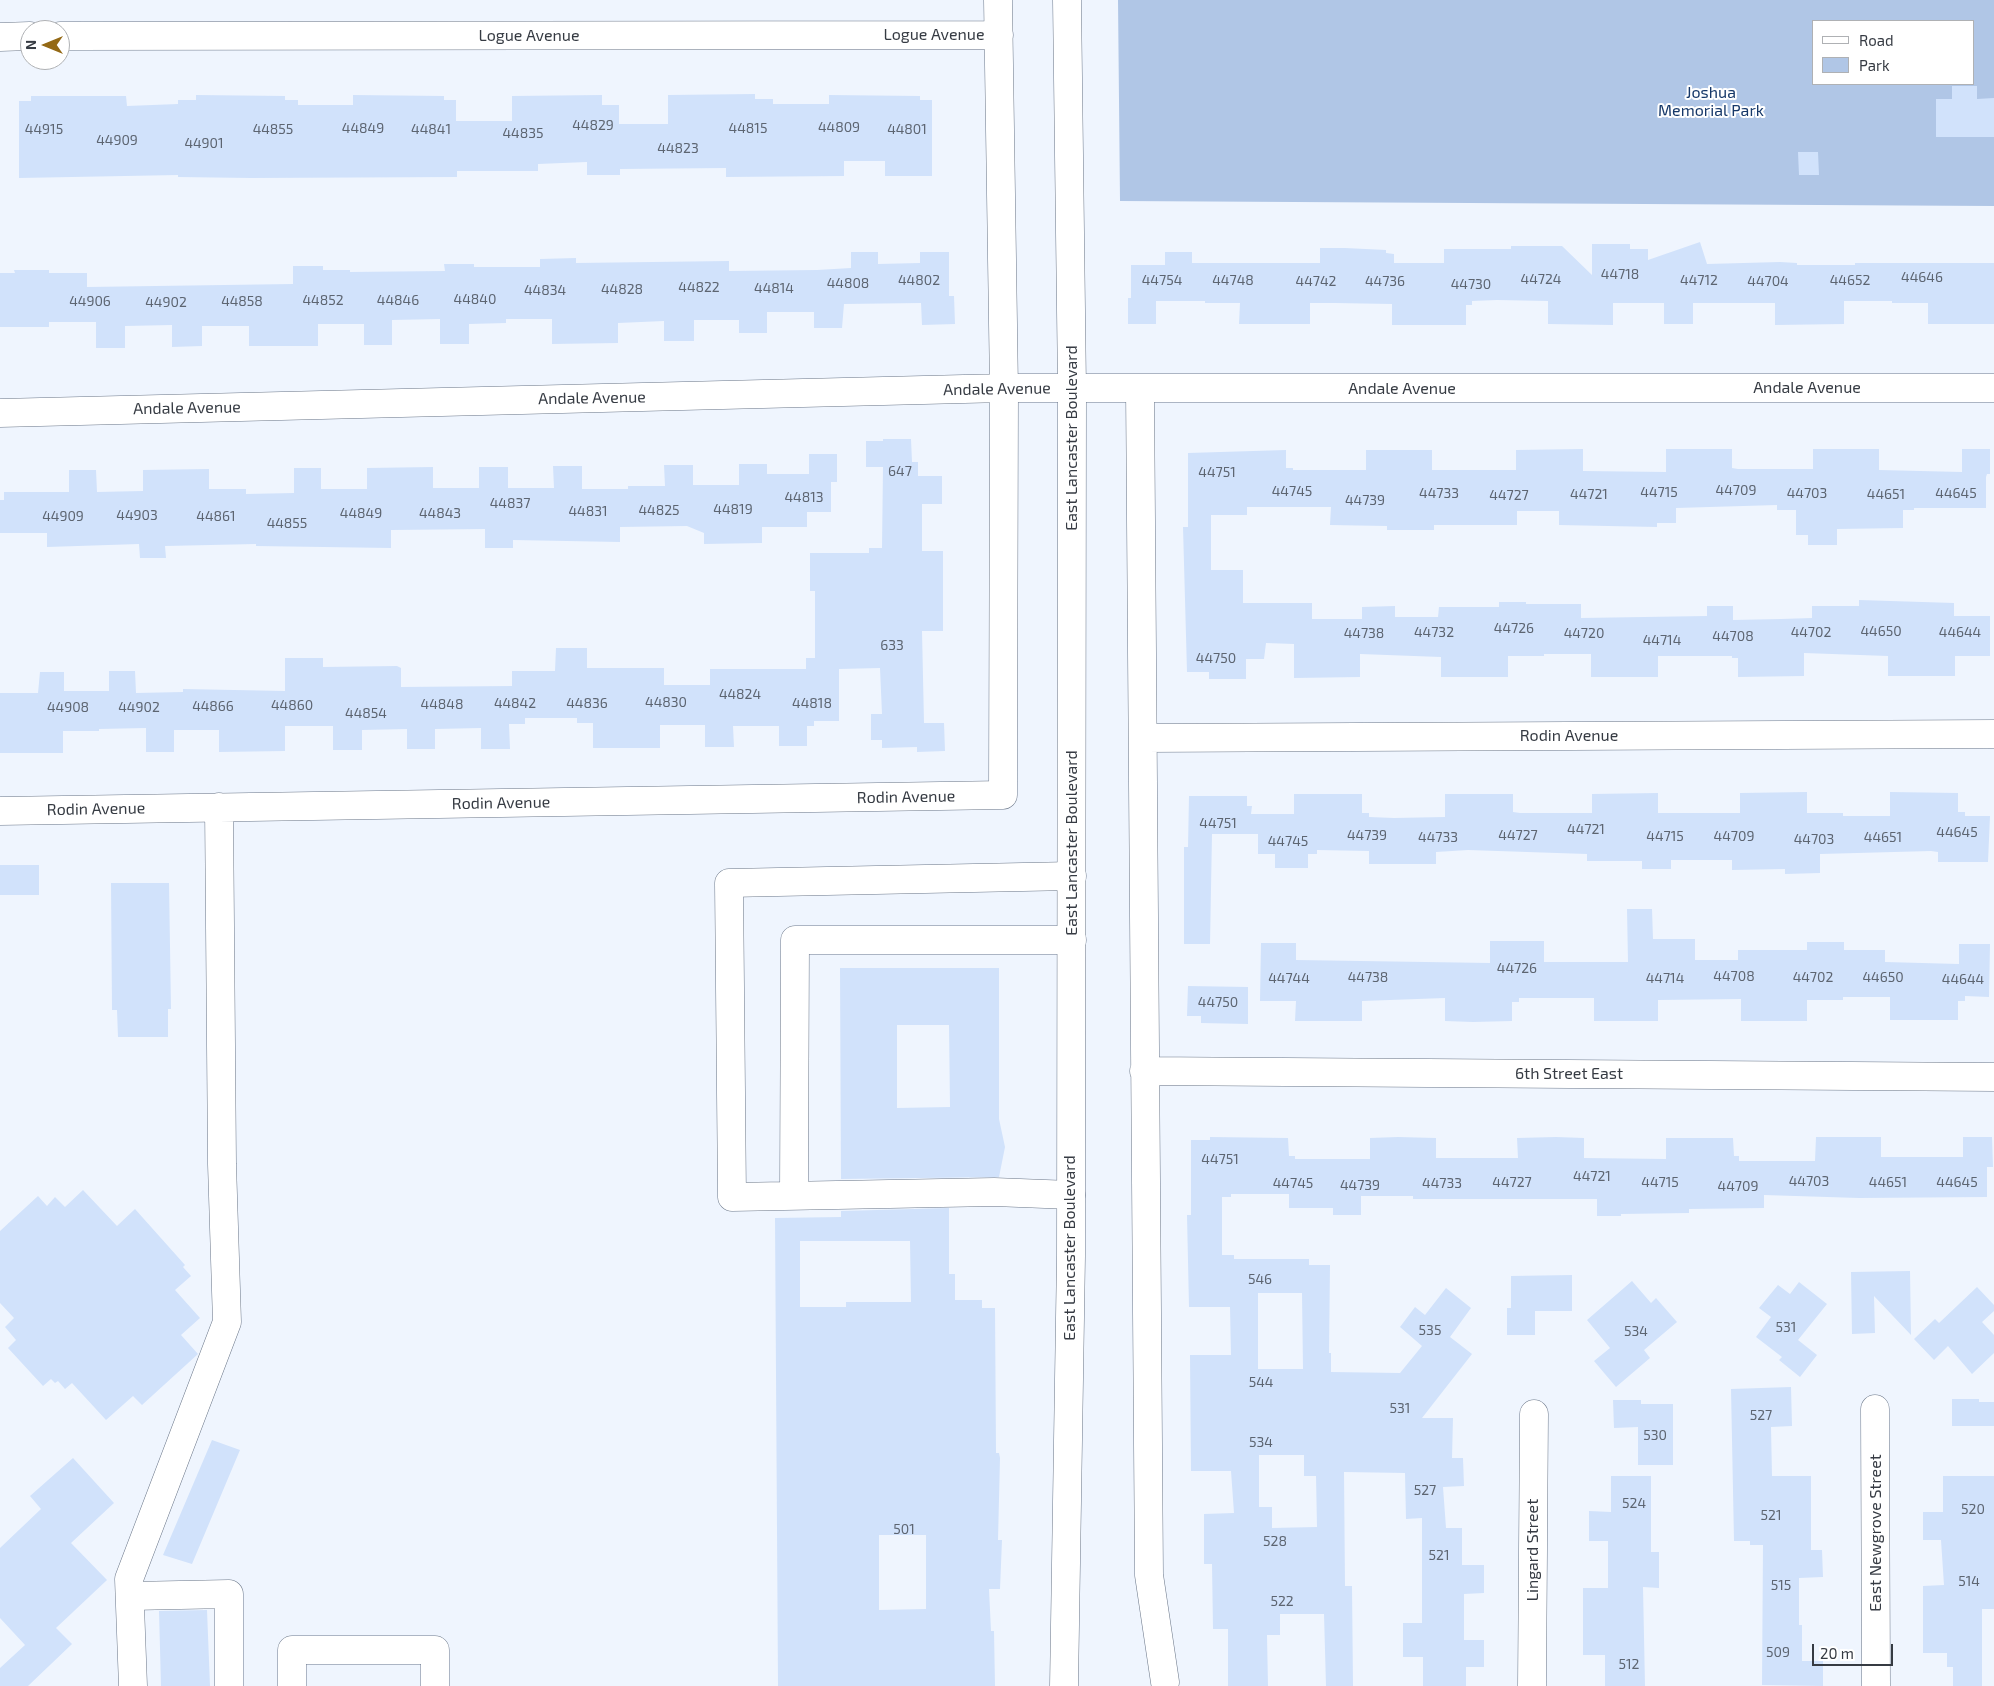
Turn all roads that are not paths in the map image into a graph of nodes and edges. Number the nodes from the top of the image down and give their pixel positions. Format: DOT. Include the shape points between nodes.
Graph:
graph roads {
  1 [pos="998,0"];
  2 [pos="1067,0"];
  3 [pos="999,35"];
  4 [pos="0,36"];
  5 [pos="20,36"];
  6 [pos="70,36"];
  7 [pos="1004,388"];
  8 [pos="1072,388"];
  9 [pos="1994,388"];
  10 [pos="1140,390"];
  11 [pos="0,412"];
  12 [pos="1994,734"];
  13 [pos="1144,738"];
  14 [pos="219,807"];
  15 [pos="0,811"];
  16 [pos="1072,876"];
  17 [pos="1072,940"];
  18 [pos="1144,1071"];
  19 [pos="1994,1077"];
  20 [pos="794,1195"];
  21 [pos="1071,1195"];
  22 [pos="1876,1409"];
  23 [pos="1534,1414"];
  24 [pos="131,1596"];
  25 [pos="1165,1682"];
  26 [pos="134,1686"];
  27 [pos="229,1686"];
  28 [pos="292,1686"];
  29 [pos="435,1686"];
  30 [pos="1064,1686"];
  31 [pos="1532,1686"];
  32 [pos="1876,1686"];
  1 -- 3 [label="street"];
  2 -- 8 [label="street, East Lancaster Boulevard"];
  3 -- 6 [label="street, Logue Avenue"];
  3 -- 7 [label="street"];
  4 -- 5 [label="street"];
  7 -- 8 [label="street, Andale Avenue"];
  7 -- 11 [label="street, Andale Avenue"];
  7 -- 14 [label="street, Rodin Avenue" via="1003,795"];
  8 -- 10 [label="street, Andale Avenue"];
  8 -- 16 [label="street, East Lancaster Boulevard"];
  9 -- 10 [label="street, Andale Avenue"];
  10 -- 13 [label="street"];
  12 -- 13 [label="street, Rodin Avenue"];
  13 -- 18 [label="street"];
  14 -- 15 [label="street, Rodin Avenue"];
  14 -- 24 [label="street" via="222,1164 227,1322 129,1579"];
  16 -- 17 [label="street, East Lancaster Boulevard"];
  16 -- 20 [label="street" via="729,883 732,1197"];
  17 -- 20 [label="street" via="794,940"];
  17 -- 21 [label="street, East Lancaster Boulevard"];
  18 -- 19 [label="street, 6th Street East"];
  18 -- 25 [label="street" via="1149,1576"];
  20 -- 21 [label="street" via="994,1192"];
  21 -- 30 [label="street, East Lancaster Boulevard"];
  22 -- 32 [label="street, East Newgrove Street"];
  23 -- 31 [label="street, Lingard Street"];
  24 -- 26 [label="street"];
  24 -- 27 [label="street" via="229,1594"];
  28 -- 29 [label="street" via="292,1650 435,1650"];
}
